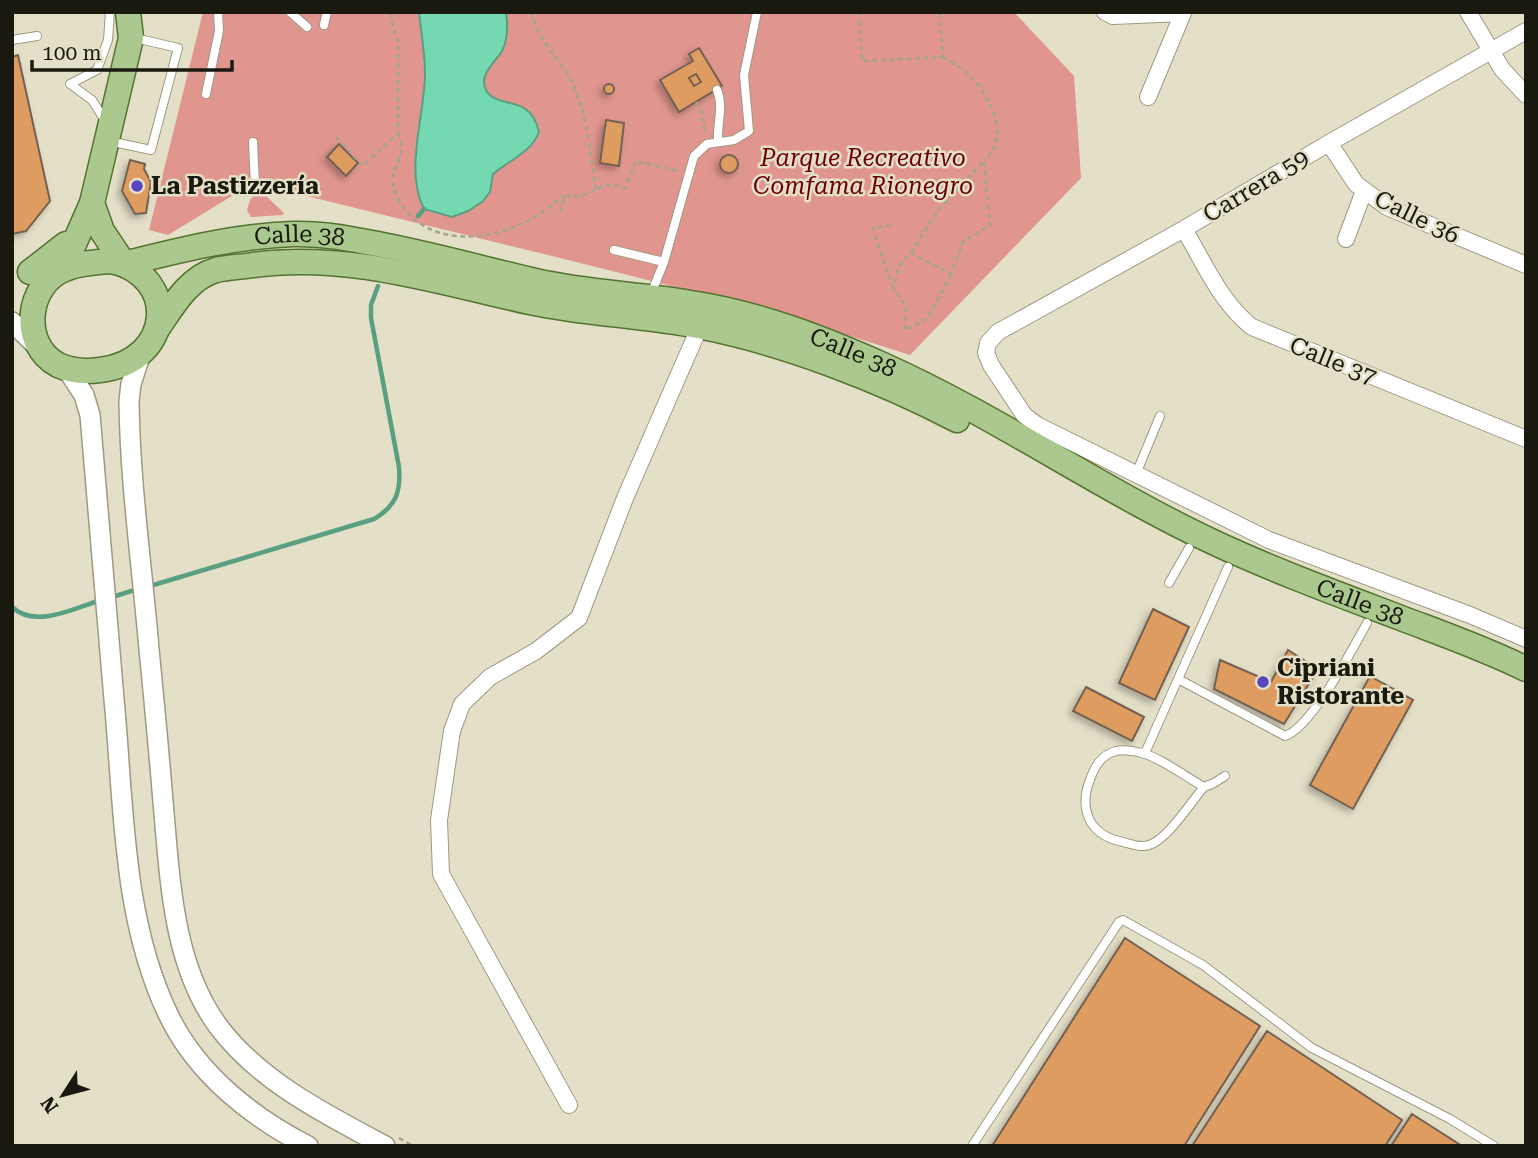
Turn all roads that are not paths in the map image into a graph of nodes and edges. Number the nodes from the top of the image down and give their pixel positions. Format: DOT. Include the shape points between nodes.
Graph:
graph roads {
  1 [pos="110,12"];
  2 [pos="128,12"];
  3 [pos="218,12"];
  4 [pos="290,12"];
  5 [pos="327,12"];
  6 [pos="757,12"];
  7 [pos="1105,12"];
  8 [pos="1468,12"];
  9 [pos="1184,13"];
  10 [pos="324,25"];
  11 [pos="307,27"];
  12 [pos="1526,31"];
  13 [pos="37,36"];
  14 [pos="131,37"];
  15 [pos="12,40"];
  16 [pos="1490,50"];
  17 [pos="717,90"];
  18 [pos="206,94"];
  19 [pos="1526,95"];
  20 [pos="1148,97"];
  21 [pos="107,134"];
  22 [pos="718,141"];
  23 [pos="253,142"];
  24 [pos="1329,143"];
  25 [pos="255,185"];
  26 [pos="1364,191"];
  27 [pos="92,203"];
  28 [pos="1184,229"];
  29 [pos="78,235"];
  30 [pos="1346,239"];
  31 [pos="614,250"];
  32 [pos="664,262"];
  33 [pos="124,264"];
  34 [pos="1526,265"];
  35 [pos="63,269"];
  36 [pos="21,273"];
  37 [pos="650,297"];
  38 [pos="12,322"];
  39 [pos="700,326"];
  40 [pos="157,329"];
  41 [pos="988,343"];
  42 [pos="45,354"];
  43 [pos="140,356"];
  44 [pos="67,369"];
  45 [pos="1160,416"];
  46 [pos="1526,439"];
  47 [pos="1136,474"];
  48 [pos="1189,548"];
  49 [pos="1228,567"];
  50 [pos="1169,583"];
  51 [pos="1367,623"];
  52 [pos="1526,639"];
  53 [pos="1526,669"];
  54 [pos="1178,679"];
  55 [pos="1526,688"];
  56 [pos="1145,754"];
  57 [pos="1225,776"];
  58 [pos="1203,787"];
  59 [pos="569,1105"];
  60 [pos="389,1140"];
  61 [pos="308,1146"];
  62 [pos="972,1146"];
  63 [pos="1494,1146"];
  1 -- 21 [label="lane" via="108,40 97,70 70,84 92,100"];
  2 -- 14 [label="main road"];
  3 -- 18 [label="lane" via="219,31"];
  4 -- 11 [label="lane"];
  5 -- 10 [label="lane"];
  6 -- 22 [label="lane" via="744,75 749,131 734,140"];
  7 -- 9 [label="street" via="1113,16"];
  8 -- 16 [label="street"];
  9 -- 20 [label="street"];
  12 -- 16 [label="street, Carrera 59"];
  13 -- 15 [label="lane"];
  14 -- 21 [label="main road"];
  14 -- 21 [label="lane" via="178,48 151,150"];
  16 -- 19 [label="street"];
  16 -- 24 [label="street, Carrera 59"];
  17 -- 22 [label="lane" via="721,100"];
  21 -- 27 [label="main road"];
  22 -- 32 [label="lane" via="694,156"];
  23 -- 25 [label="lane"];
  24 -- 26 [label="street, Calle 36"];
  24 -- 28 [label="street, Carrera 59"];
  26 -- 30 [label="street"];
  26 -- 34 [label="street, Calle 36" via="1408,217"];
  27 -- 29 [label="main road"];
  27 -- 33 [label="main road" via="102,231"];
  28 -- 41 [label="street, Carrera 59" via="998,332"];
  28 -- 46 [label="street, Calle 37" via="1226,300 1252,327"];
  29 -- 35 [label="main road"];
  29 -- 36 [label="main road"];
  31 -- 32 [label="lane"];
  32 -- 37 [label="lane"];
  33 -- 35 [label="main road" via="97,262"];
  33 -- 37 [label="main road, Calle 38" via="262,236 331,235 540,282"];
  33 -- 40 [label="main road" via="141,275 155,295"];
  35 -- 36 [label="street"];
  35 -- 42 [label="main road" via="40,289 32,310 33,329"];
  37 -- 53 [label="main road, Calle 38" via="696,303 813,335 939,393 1209,540"];
  38 -- 42 [label="street"];
  39 -- 40 [label="main road, Calle 38" via="532,302 399,271 298,260 230,268 198,277"];
  39 -- 48 [label="main road, Calle 38" via="779,347 939,411"];
  39 -- 59 [label="street" via="579,618 536,651 490,677 462,704 452,731 439,820 441,874"];
  40 -- 43 [label="main road"];
  41 -- 47 [label="street, Calle 38" via="991,365 1024,415"];
  42 -- 44 [label="main road"];
  43 -- 44 [label="main road" via="114,368"];
  43 -- 60 [label="street" via="129,401 135,517 170,884 187,963 203,1002 235,1046 266,1074 300,1098"];
  44 -- 61 [label="street" via="84,395 90,415 124,819 135,915 147,966 169,1016 211,1076 250,1111"];
  45 -- 47 [label="lane"];
  47 -- 52 [label="street, Calle 38" via="1269,540"];
  48 -- 49 [label="main road, Calle 38"];
  48 -- 50 [label="lane"];
  49 -- 51 [label="main road, Calle 38"];
  49 -- 54 [label="lane"];
  51 -- 54 [label="lane" via="1340,673 1298,729 1285,736"];
  51 -- 55 [label="main road, Calle 38"];
  54 -- 56 [label="lane"];
  56 -- 58 [label="lane"];
  56 -- 58 [label="lane" via="1113,751 1102,758 1084,792 1089,817 1114,840 1151,845 1164,836"];
  57 -- 58 [label="lane"];
  62 -- 63 [label="lane" via="1123,919 1203,965 1312,1048"];
}
